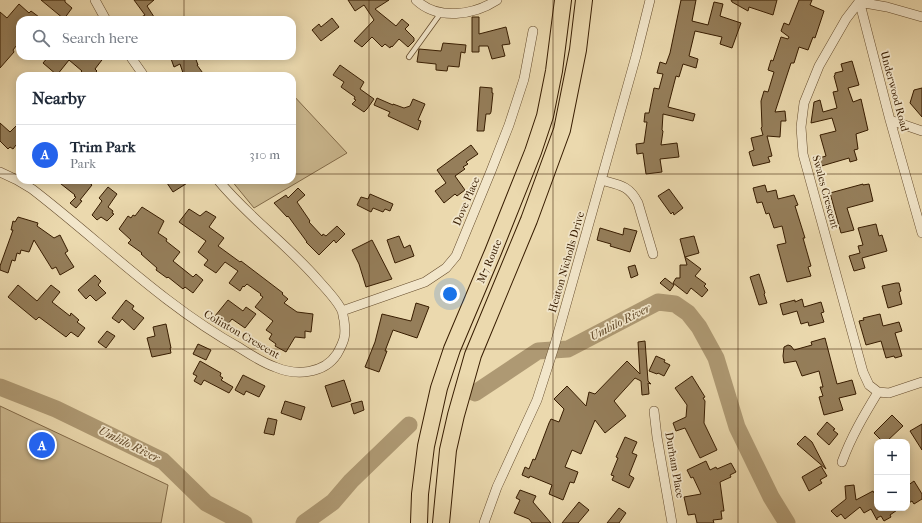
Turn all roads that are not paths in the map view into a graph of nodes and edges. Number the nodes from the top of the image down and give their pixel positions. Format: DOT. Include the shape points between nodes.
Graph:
graph roads {
  1 [pos="95,0"];
  2 [pos="416,0"];
  3 [pos="497,0"];
  4 [pos="563,0"];
  5 [pos="584,0"];
  6 [pos="650,0"];
  7 [pos="859,1"];
  8 [pos="440,14"];
  9 [pos="104,16"];
  10 [pos="922,17"];
  11 [pos="533,31"];
  12 [pos="409,57"];
  13 [pos="133,60"];
  14 [pos="141,72"];
  15 [pos="890,120"];
  16 [pos="922,131"];
  17 [pos="0,172"];
  18 [pos="16,180"];
  19 [pos="601,180"];
  20 [pos="24,184"];
  21 [pos="222,184"];
  22 [pos="922,233"];
  23 [pos="653,254"];
  24 [pos="342,311"];
  25 [pos="922,382"];
  26 [pos="878,392"];
  27 [pos="654,411"];
  28 [pos="842,462"];
  29 [pos="420,504"];
  30 [pos="442,504"];
  31 [pos="413,523"];
  32 [pos="419,523"];
  33 [pos="441,523"];
  34 [pos="446,523"];
  35 [pos="484,523"];
  36 [pos="672,523"];
  1 -- 9 [label="street"];
  2 -- 8 [label="street" via="424,7"];
  3 -- 8 [label="street" via="472,12"];
  4 -- 29 [label="highway, M7 Route" via="545,116 533,152 452,349 439,388 423,469"];
  5 -- 30 [label="highway, M7 Route" via="578,50 562,130 529,220 473,355 448,450"];
  6 -- 19 [label="street, Heaton Nicholls Drive"];
  7 -- 10 [label="street" via="887,6"];
  7 -- 15 [label="street, Underwood Road"];
  7 -- 26 [label="street, Swales Crescent" via="818,66 804,103 801,126 803,154 863,372 869,385"];
  8 -- 12 [label="lane"];
  11 -- 24 [label="street, Dove Place" via="524,79 511,118 456,256 446,268 425,282"];
  13 -- 14 [label="street"];
  15 -- 16 [label="street"];
  15 -- 22 [label="street, Underwood Road"];
  17 -- 18 [label="street, Colinton Crescent"];
  19 -- 23 [label="street" via="626,187 634,195"];
  19 -- 35 [label="street, Heaton Nicholls Drive" via="537,400 497,487"];
  20 -- 24 [label="street, Colinton Crescent" via="182,312 219,337 274,367 292,372 310,372 324,367 344,342 346,331"];
  21 -- 24 [label="street, Colinton Crescent" via="246,212 304,264"];
  25 -- 26 [label="street" via="889,393"];
  26 -- 28 [label="street" via="857,426"];
  27 -- 36 [label="street, Durham Place"];
  29 -- 31 [label="street"];
  29 -- 32 [label="highway, M7 Route"];
  30 -- 33 [label="highway, M7 Route"];
  30 -- 34 [label="street"];
}
